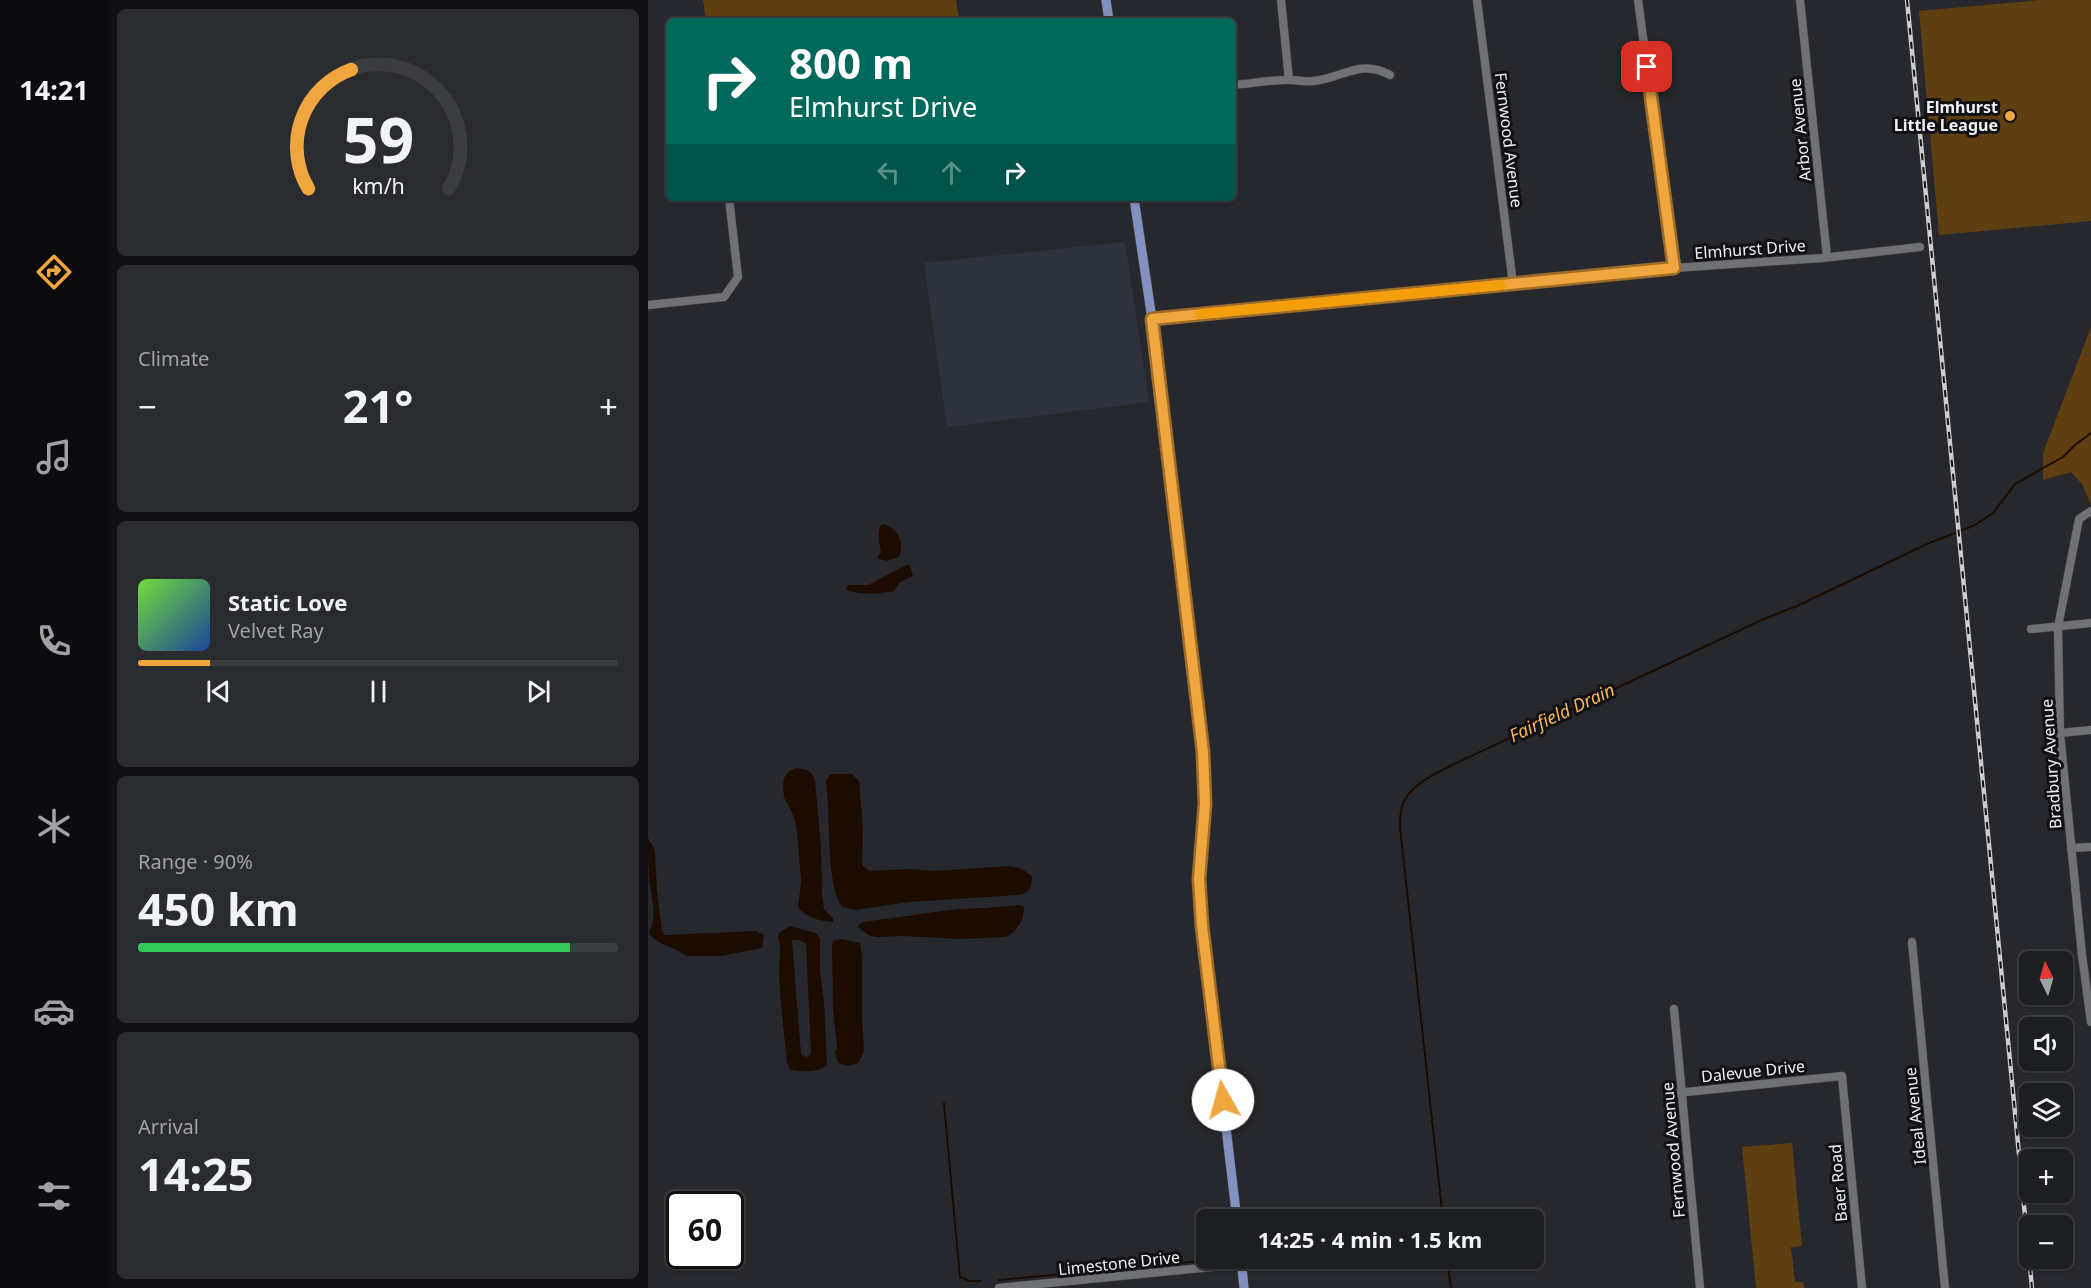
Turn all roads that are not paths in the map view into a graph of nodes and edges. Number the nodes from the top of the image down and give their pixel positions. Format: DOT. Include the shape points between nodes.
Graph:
graph roads {
  1 [pos="1106,0"];
  2 [pos="1281,0"];
  3 [pos="1477,0"];
  4 [pos="1638,0"];
  5 [pos="1800,0"];
  6 [pos="1109,18"];
  7 [pos="1390,75"];
  8 [pos="1289,80"];
  9 [pos="1236,85"];
  10 [pos="729,201"];
  11 [pos="1134,201"];
  12 [pos="1920,247"];
  13 [pos="1827,257"];
  14 [pos="1674,268"];
  15 [pos="1513,284"];
  16 [pos="648,305"];
  17 [pos="1152,319"];
  18 [pos="2091,511"];
  19 [pos="2091,623"];
  20 [pos="2058,627"];
  21 [pos="2031,629"];
  22 [pos="2091,730"];
  23 [pos="2060,733"];
  24 [pos="2091,847"];
  25 [pos="2071,848"];
  26 [pos="1912,942"];
  27 [pos="2087,954"];
  28 [pos="1674,1009"];
  29 [pos="2091,1022"];
  30 [pos="1842,1076"];
  31 [pos="1682,1092"];
  32 [pos="1667,1094"];
  33 [pos="1236,1209"];
  34 [pos="1196,1266"];
  35 [pos="1243,1269"];
  36 [pos="999,1288"];
  37 [pos="1244,1288"];
  38 [pos="1700,1288"];
  39 [pos="1862,1288"];
  40 [pos="1946,1288"];
  1 -- 6 [label="main road"];
  2 -- 8 [label="street"];
  3 -- 15 [label="street, Fernwood Avenue"];
  4 -- 14 [label="street"];
  5 -- 13 [label="street, Arbor Avenue"];
  7 -- 8 [label="street" via="1373,68 1314,81"];
  8 -- 9 [label="street"];
  10 -- 16 [label="street" via="738,277 733,287 724,297"];
  11 -- 17 [label="main road"];
  12 -- 13 [label="street, Elmhurst Drive"];
  13 -- 14 [label="street, Elmhurst Drive"];
  14 -- 15 [label="street, Elmhurst Drive"];
  15 -- 17 [label="street, Elmhurst Drive"];
  17 -- 33 [label="main road" via="1203,752 1205,804 1199,879 1202,926"];
  18 -- 20 [label="street, Bradbury Avenue" via="2079,519"];
  19 -- 20 [label="street"];
  20 -- 21 [label="street"];
  20 -- 23 [label="street, Bradbury Avenue"];
  22 -- 23 [label="street"];
  23 -- 25 [label="street, Bradbury Avenue"];
  24 -- 25 [label="street"];
  25 -- 27 [label="street, Bradbury Avenue"];
  26 -- 40 [label="street, Ideal Avenue"];
  27 -- 29 [label="street, Bradbury Avenue"];
  28 -- 31 [label="street, Fernwood Avenue"];
  30 -- 31 [label="street, Dalevue Drive"];
  30 -- 39 [label="street, Baer Road"];
  31 -- 32 [label="street, Dalevue Drive"];
  31 -- 38 [label="street, Fernwood Avenue"];
  34 -- 36 [label="street, Limestone Drive"];
  35 -- 37 [label="main road"];
}
